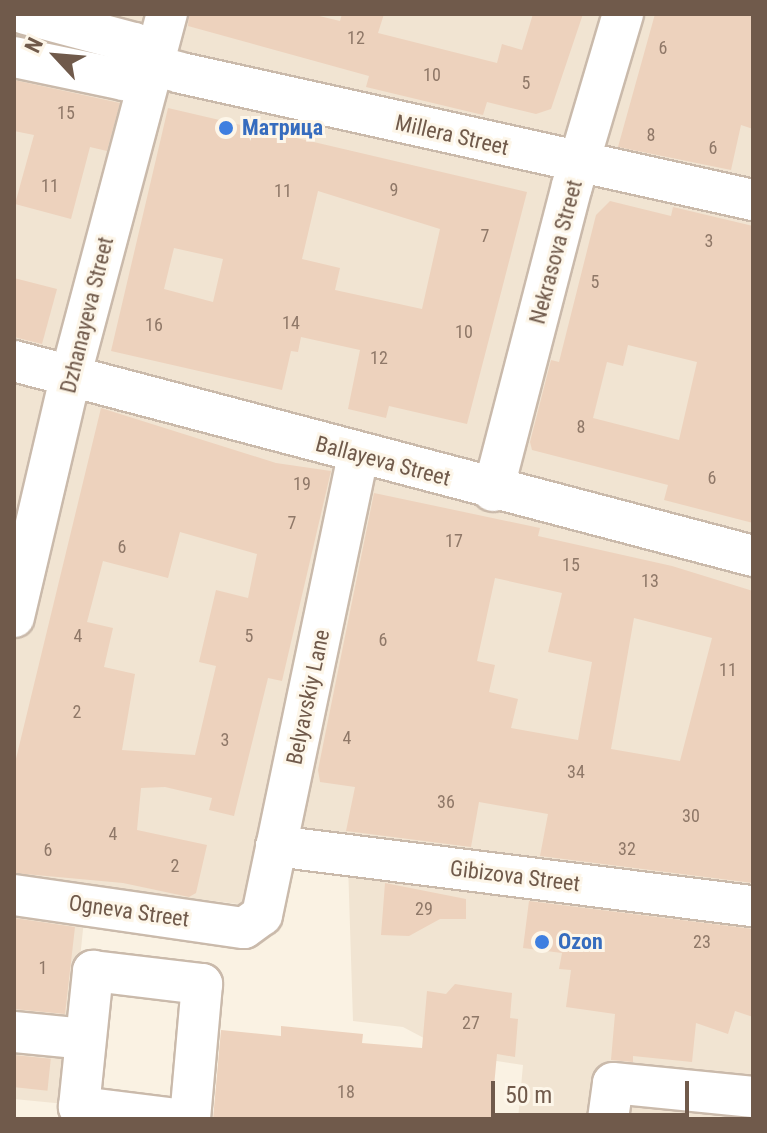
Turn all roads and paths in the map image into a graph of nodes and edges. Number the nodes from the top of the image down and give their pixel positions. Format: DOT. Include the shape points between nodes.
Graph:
graph roads {
  1 [pos="25,14"];
  2 [pos="167,14"];
  3 [pos="623,14"];
  4 [pos="14,57"];
  5 [pos="152,65"];
  6 [pos="579,164"];
  7 [pos="753,200"];
  8 [pos="14,361"];
  9 [pos="71,374"];
  10 [pos="358,456"];
  11 [pos="493,491"];
  12 [pos="753,556"];
  13 [pos="14,617"];
  14 [pos="276,846"];
  15 [pos="14,895"];
  16 [pos="753,906"];
  17 [pos="244,928"];
  18 [pos="14,1032"];
  19 [pos="75,1038"];
  20 [pos="753,1097"];
  21 [pos="177,1119"];
  22 [pos="190,1119"];
  23 [pos="608,1119"];
  1 -- 5 [label="street, Millera Street" via="134,43"];
  2 -- 5 [label="street, Dzhanayeva Street"];
  3 -- 6 [label="street, Nekrasova Street"];
  4 -- 5 [label="street" via="124,80"];
  5 -- 6 [label="street, Millera Street"];
  5 -- 9 [label="street, Dzhanayeva Street"];
  6 -- 7 [label="street, Millera Street"];
  6 -- 11 [label="street, Nekrasova Street"];
  8 -- 9 [label="street, Ballayeva Street"];
  9 -- 10 [label="street, Ballayeva Street"];
  9 -- 13 [label="street, Dzhanayeva Street"];
  10 -- 11 [label="street, Ballayeva Street"];
  10 -- 14 [label="street, Belyavskiy Lane"];
  11 -- 12 [label="street, Ballayeva Street"];
  14 -- 16 [label="street, Gibizova Street"];
  14 -- 17 [label="street, Belyavskiy Lane" via="262,915"];
  15 -- 17 [label="street, Ogneva Street"];
  18 -- 19 [label="street"];
  20 -- 23 [label="street" via="613,1083"];
  21 -- 22 [label="street" via="79,1107 93,971 202,984"];
}
